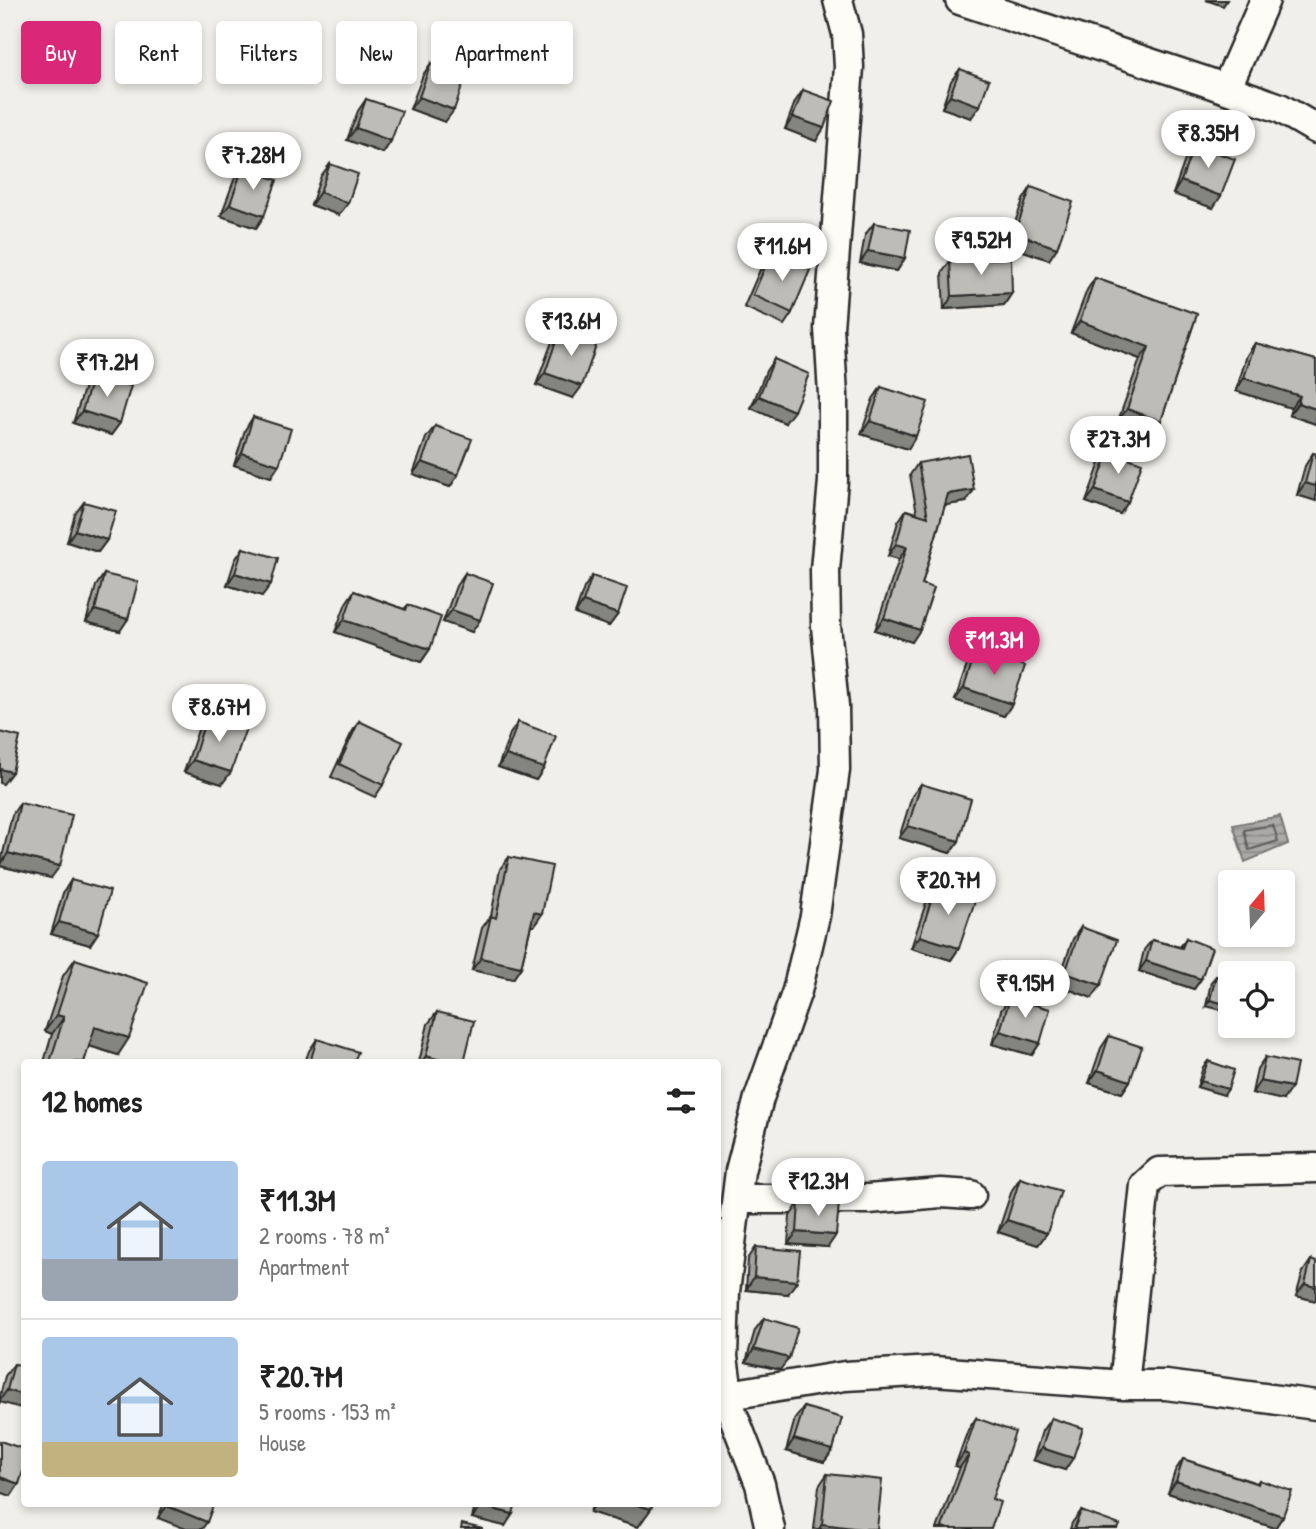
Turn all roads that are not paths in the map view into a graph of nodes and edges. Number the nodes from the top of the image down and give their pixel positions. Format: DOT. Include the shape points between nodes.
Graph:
graph roads {
  1 [pos="838,0"];
  2 [pos="960,0"];
  3 [pos="1265,0"];
  4 [pos="1226,89"];
  5 [pos="1316,129"];
  6 [pos="1316,1168"];
  7 [pos="971,1195"];
  8 [pos="738,1199"];
  9 [pos="1124,1385"];
  10 [pos="729,1395"];
  11 [pos="1316,1405"];
  12 [pos="771,1529"];
  1 -- 8 [label="street" via="849,67 829,328 833,481 825,570 835,770 815,916 797,991 759,1098 740,1171"];
  2 -- 4 [label="street"];
  3 -- 4 [label="street"];
  4 -- 5 [label="street" via="1280,108"];
  6 -- 9 [label="street" via="1169,1171 1159,1172 1145,1185"];
  7 -- 8 [label="street"];
  8 -- 10 [label="street" via="725,1292 723,1357"];
  9 -- 10 [label="street" via="933,1371 845,1376"];
  9 -- 11 [label="street" via="1166,1385"];
  10 -- 12 [label="street"];
}
